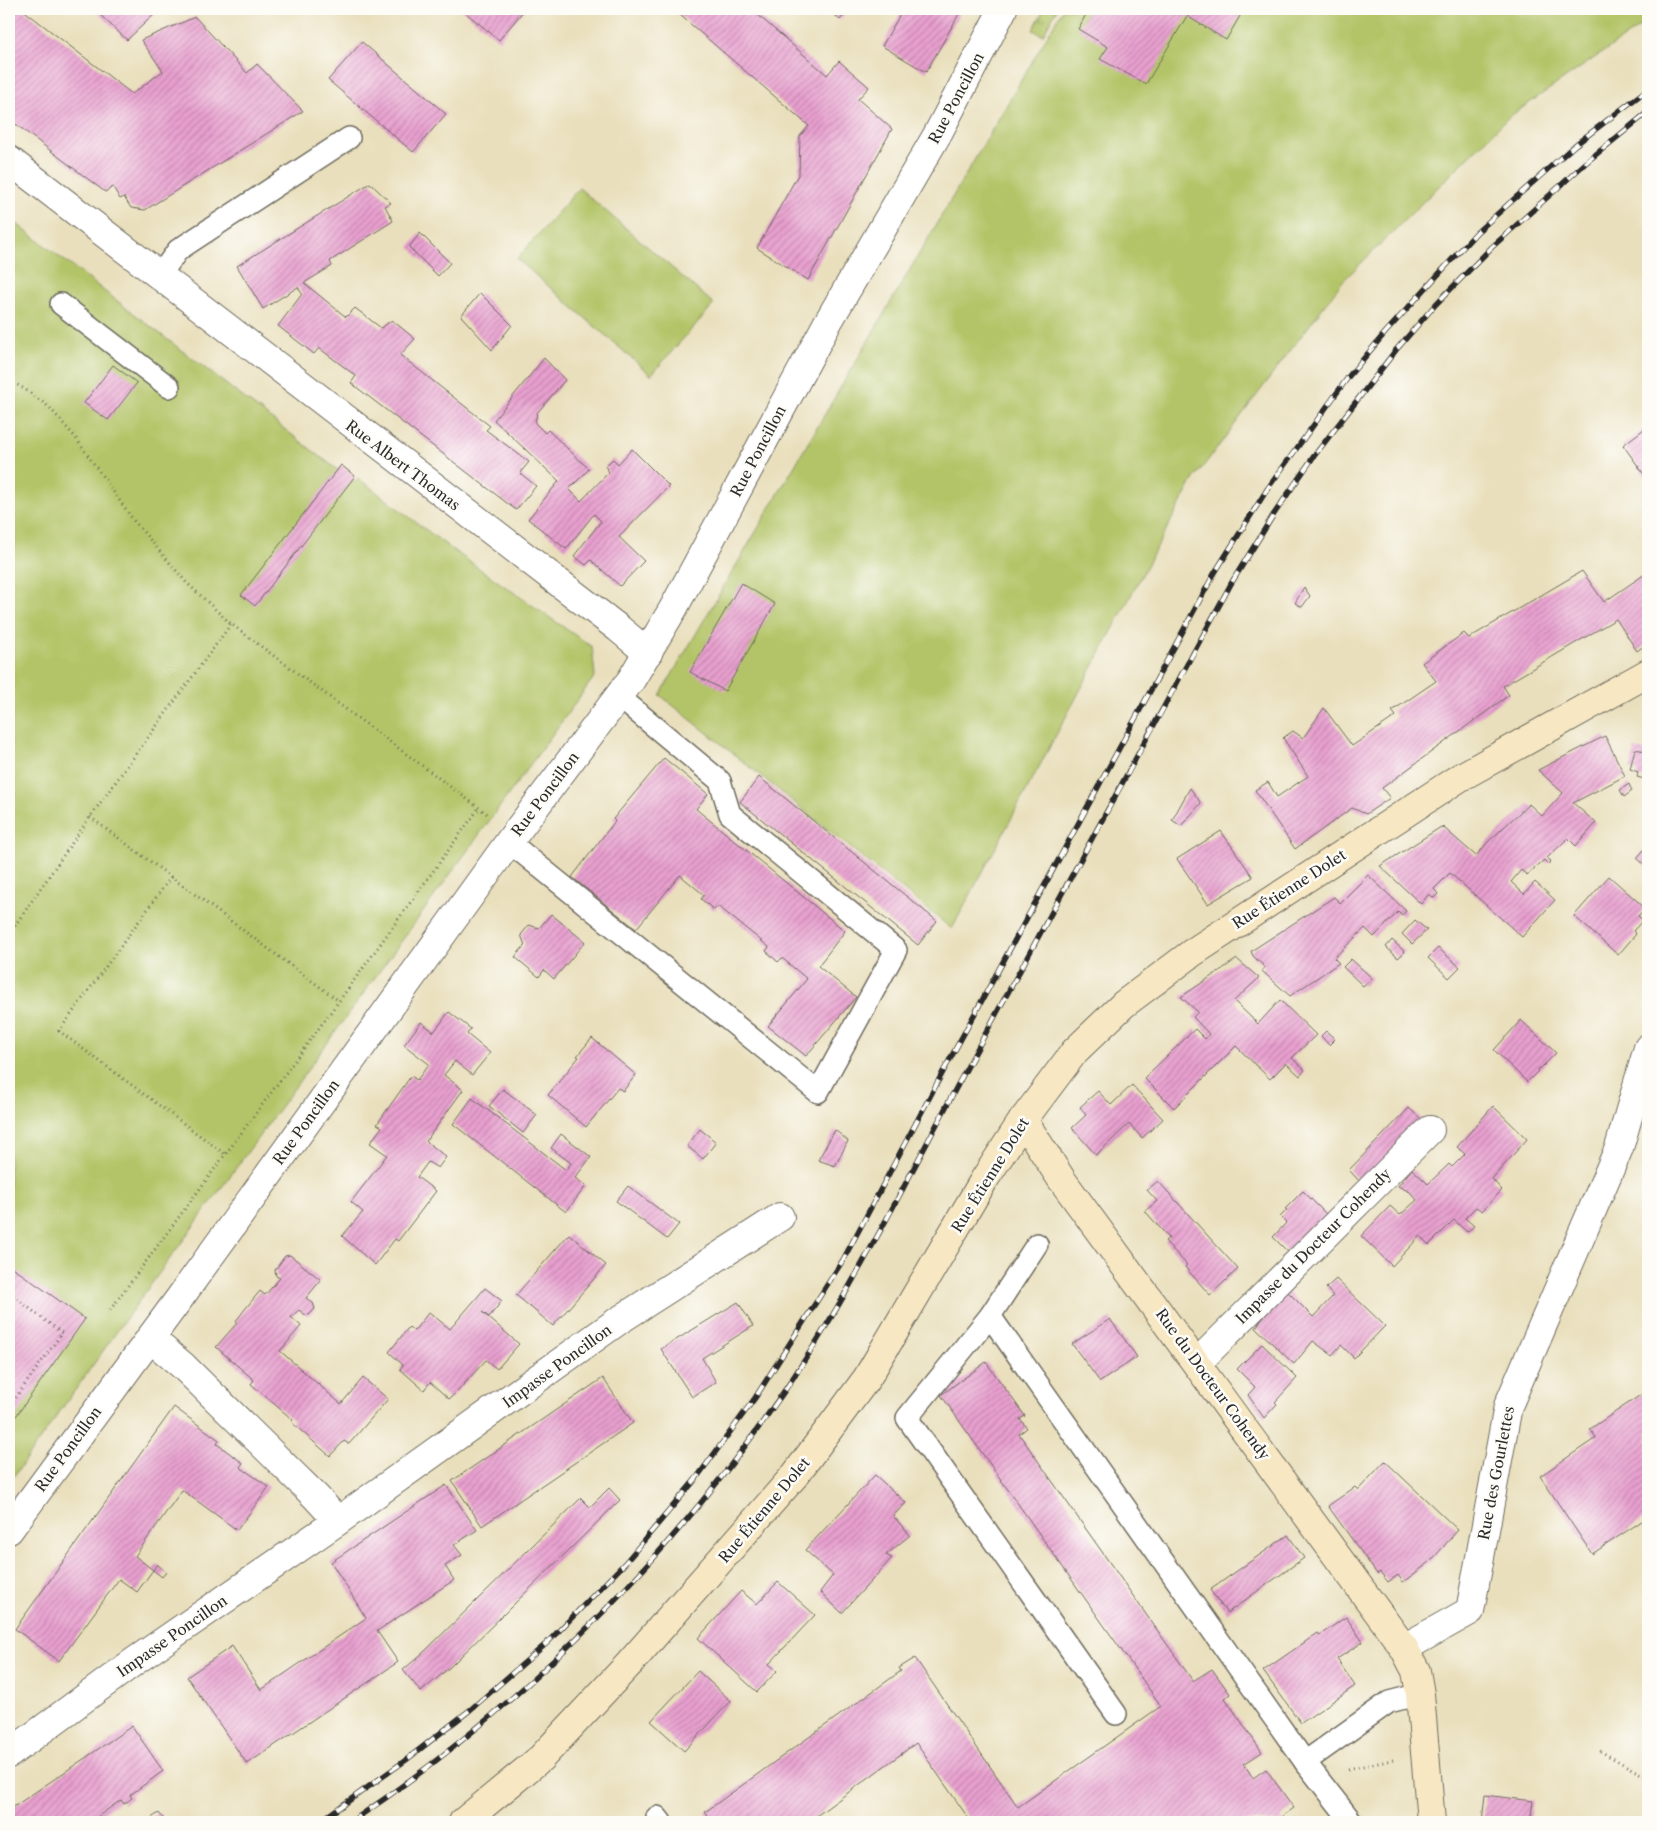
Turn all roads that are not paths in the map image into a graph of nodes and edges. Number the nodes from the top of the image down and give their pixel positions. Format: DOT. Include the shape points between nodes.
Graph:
graph roads {
  1 [pos="1002,9"];
  2 [pos="349,138"];
  3 [pos="9,160"];
  4 [pos="160,276"];
  5 [pos="61,304"];
  6 [pos="169,387"];
  7 [pos="648,653"];
  8 [pos="1648,673"];
  9 [pos="618,696"];
  10 [pos="511,838"];
  11 [pos="1648,1048"];
  12 [pos="1024,1120"];
  13 [pos="1430,1130"];
  14 [pos="780,1217"];
  15 [pos="1038,1244"];
  16 [pos="990,1316"];
  17 [pos="150,1338"];
  18 [pos="1198,1363"];
  19 [pos="338,1521"];
  20 [pos="9,1530"];
  21 [pos="1404,1648"];
  22 [pos="1420,1694"];
  23 [pos="1116,1714"];
  24 [pos="9,1754"];
  25 [pos="1305,1762"];
  26 [pos="464,1822"];
  27 [pos="1352,1822"];
  28 [pos="1431,1822"];
  1 -- 7 [label="street, Rue Poncillon" via="937,135 828,322"];
  2 -- 4 [label="lane" via="178,250"];
  3 -- 4 [label="street, Rue Albert Thomas"];
  4 -- 7 [label="street, Rue Albert Thomas"];
  5 -- 6 [label="lane"];
  7 -- 9 [label="street, Rue Poncillon"];
  8 -- 12 [label="main road, Rue Étienne Dolet" via="1459,778 1192,952 1124,1004 1075,1051"];
  9 -- 10 [label="street, Rue Poncillon"];
  9 -- 10 [label="lane" via="720,781 730,814 896,950 818,1092"];
  10 -- 17 [label="street, Rue Poncillon"];
  11 -- 21 [label="street, Rue des Gourlettes" via="1619,1148 1508,1406 1470,1611"];
  12 -- 18 [label="main road, Rue du Docteur Cohendy" via="1062,1180"];
  12 -- 26 [label="main road, Rue Étienne Dolet" via="984,1180 867,1378 795,1476 630,1663 541,1758"];
  13 -- 18 [label="street, Impasse du Docteur Cohendy"];
  14 -- 19 [label="street, Impasse Poncillon" via="618,1322"];
  15 -- 16 [label="lane"];
  16 -- 23 [label="lane" via="907,1418"];
  16 -- 25 [label="lane"];
  17 -- 19 [label="street" via="183,1366"];
  17 -- 20 [label="street, Rue Poncillon"];
  18 -- 21 [label="main road, Rue du Docteur Cohendy"];
  19 -- 24 [label="street, Impasse Poncillon" via="135,1661"];
  21 -- 22 [label="main road" via="1416,1671"];
  22 -- 25 [label="lane" via="1390,1702"];
  22 -- 28 [label="main road"];
  25 -- 27 [label="lane"];
}
